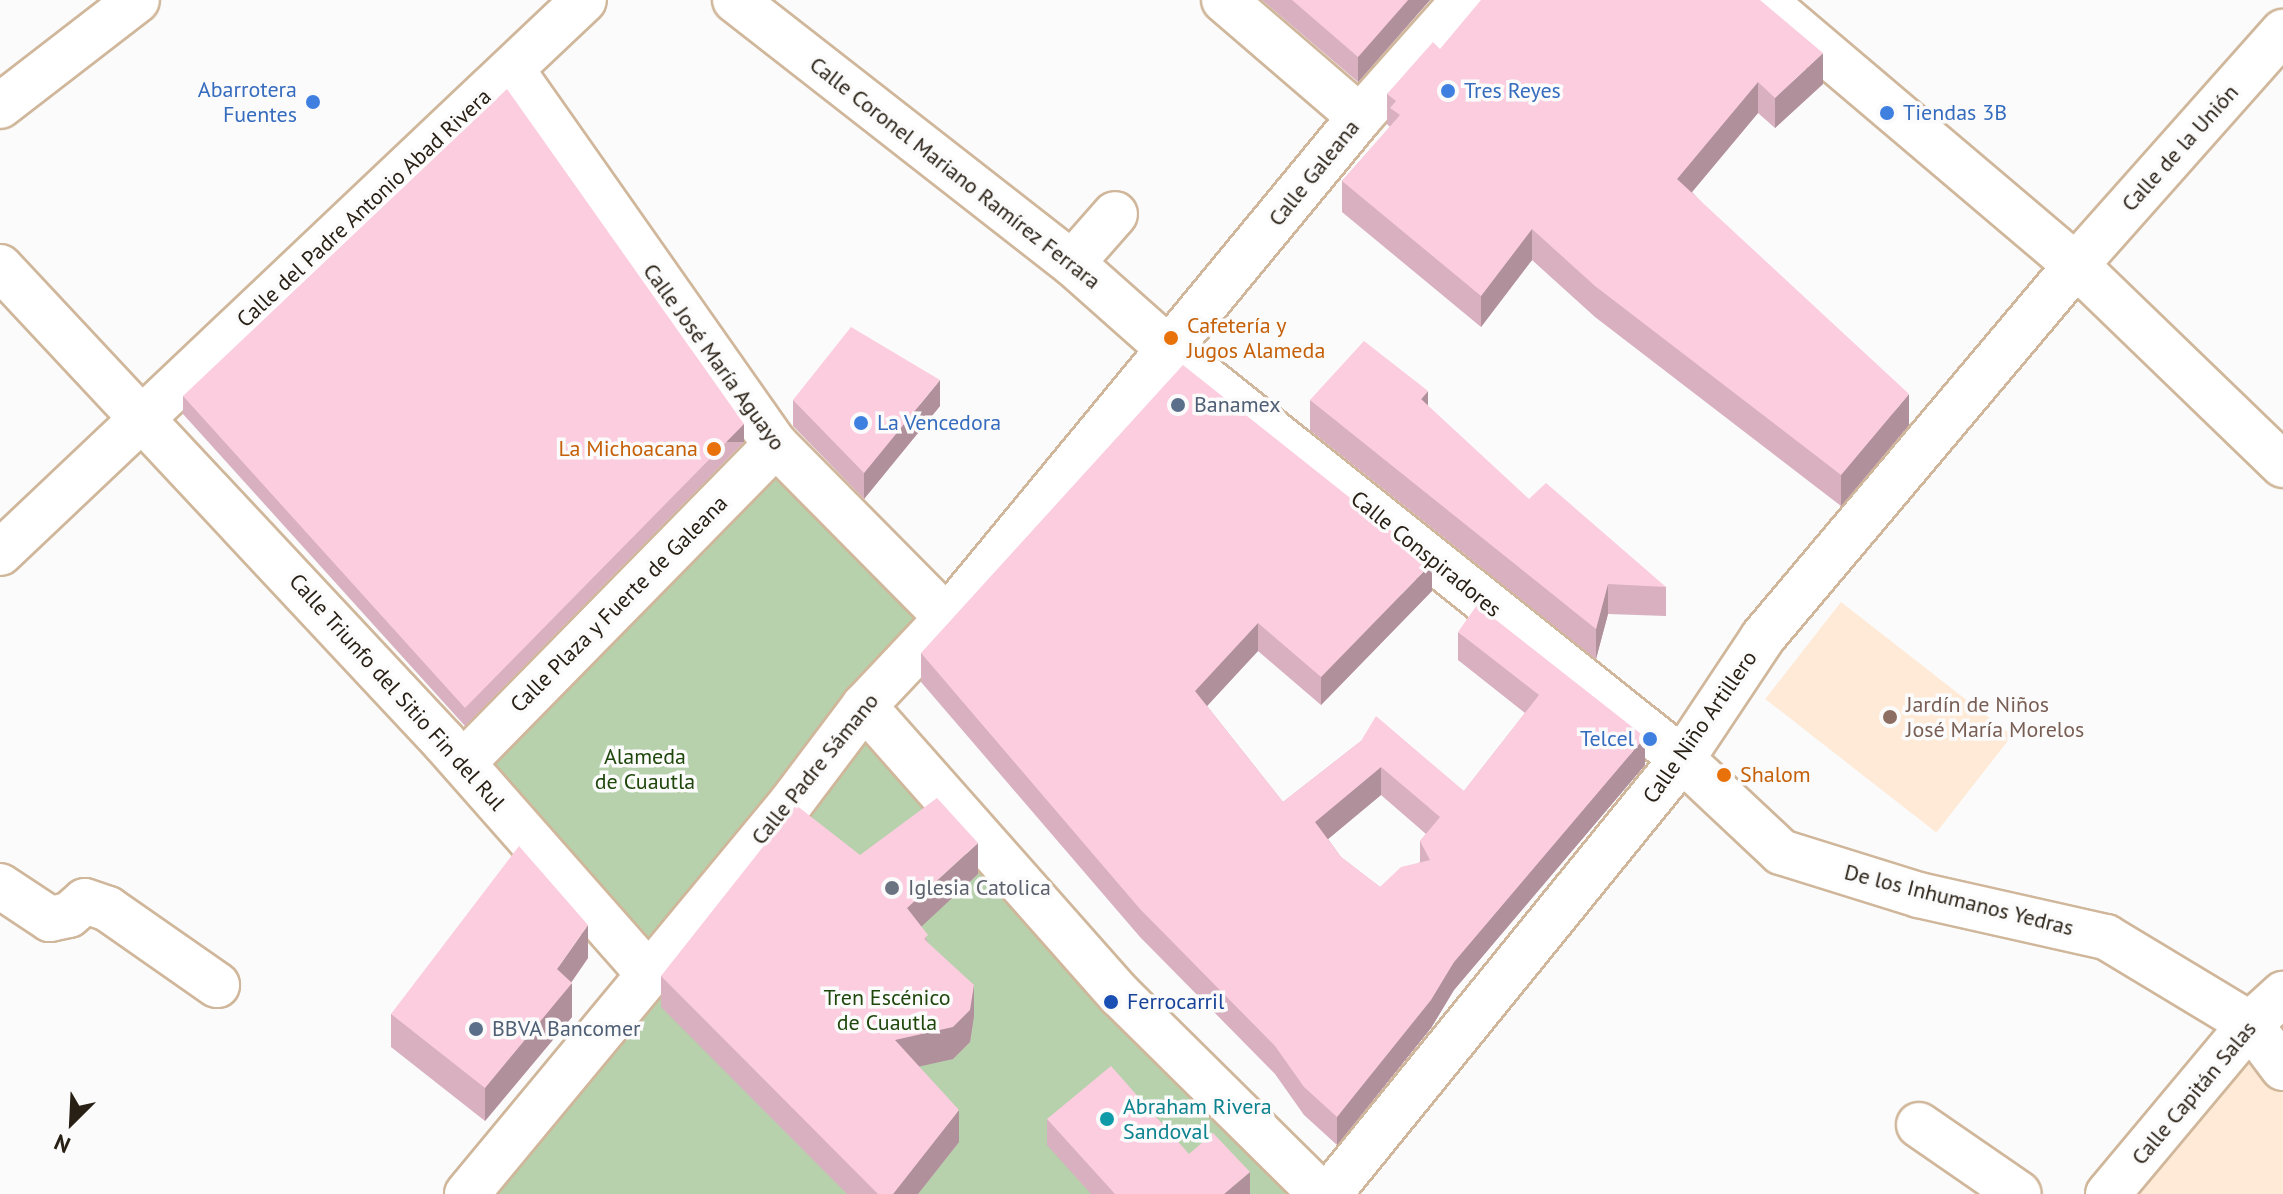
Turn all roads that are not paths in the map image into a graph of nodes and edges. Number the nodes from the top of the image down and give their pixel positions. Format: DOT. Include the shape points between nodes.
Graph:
graph roads {
  1 [pos="137,0"];
  2 [pos="584,0"];
  3 [pos="735,0"];
  4 [pos="1224,0"];
  5 [pos="1464,0"];
  6 [pos="1763,0"];
  7 [pos="2283,32"];
  8 [pos="512,70"];
  9 [pos="0,106"];
  10 [pos="1360,117"];
  11 [pos="1115,214"];
  12 [pos="1072,263"];
  13 [pos="2076,265"];
  14 [pos="0,267"];
  15 [pos="1170,350"];
  16 [pos="142,415"];
  17 [pos="776,445"];
  18 [pos="2283,465"];
  19 [pos="0,553"];
  20 [pos="947,618"];
  21 [pos="864,706"];
  22 [pos="1682,759"];
  23 [pos="463,763"];
  24 [pos="0,886"];
  25 [pos="648,973"];
  26 [pos="217,985"];
  27 [pos="2283,994"];
  28 [pos="2250,1024"];
  29 [pos="2283,1068"];
  30 [pos="1919,1125"];
  31 [pos="467,1194"];
  32 [pos="1321,1194"];
  33 [pos="1329,1194"];
  34 [pos="2019,1194"];
  35 [pos="2108,1194"];
  1 -- 9 [label="street"];
  2 -- 8 [label="street, Calle del Padre Antonio Abad Rivera"];
  3 -- 12 [label="street, Calle Coronel Mariano Ramírez Ferrara"];
  4 -- 10 [label="street"];
  5 -- 10 [label="street, Calle Galeana"];
  6 -- 13 [label="street"];
  7 -- 13 [label="street, Calle de la Unión"];
  8 -- 16 [label="street, Calle del Padre Antonio Abad Rivera"];
  8 -- 17 [label="street, Calle José María Aguayo"];
  10 -- 15 [label="street, Calle Galeana"];
  11 -- 12 [label="street"];
  12 -- 15 [label="street, Calle Coronel Mariano Ramírez Ferrara"];
  13 -- 18 [label="street"];
  13 -- 22 [label="street, Calle Niño Artillero" via="1763,637"];
  14 -- 16 [label="street, Calle Triunfo del Sitio Fin del Rul"];
  15 -- 20 [label="street, Calle Padre Sámano"];
  15 -- 22 [label="street, Calle Conspiradores"];
  16 -- 19 [label="street, Calle del Padre Antonio Abad Rivera"];
  16 -- 23 [label="street, Calle Triunfo del Sitio Fin del Rul"];
  17 -- 20 [label="street, Calle José María Aguayo"];
  17 -- 23 [label="street, Calle Plaza y Fuerte de Galeana"];
  20 -- 21 [label="street, Calle Padre Sámano"];
  21 -- 25 [label="street, Calle Padre Sámano" via="791,803"];
  21 -- 32 [label="street" via="1120,995"];
  22 -- 28 [label="street, De los Inhumanos Yedras" via="1781,852 1919,895 2106,937"];
  22 -- 33 [label="street, Calle Niño Artillero"];
  23 -- 25 [label="street, Calle Triunfo del Sitio Fin del Rul"];
  24 -- 26 [label="street" via="50,919 69,915 85,901 108,909"];
  25 -- 31 [label="street, Calle Padre Sámano"];
  27 -- 28 [label="street, Calle Capitán Salas"];
  28 -- 29 [label="street"];
  28 -- 35 [label="street, Calle Capitán Salas"];
  30 -- 34 [label="street"];
}
